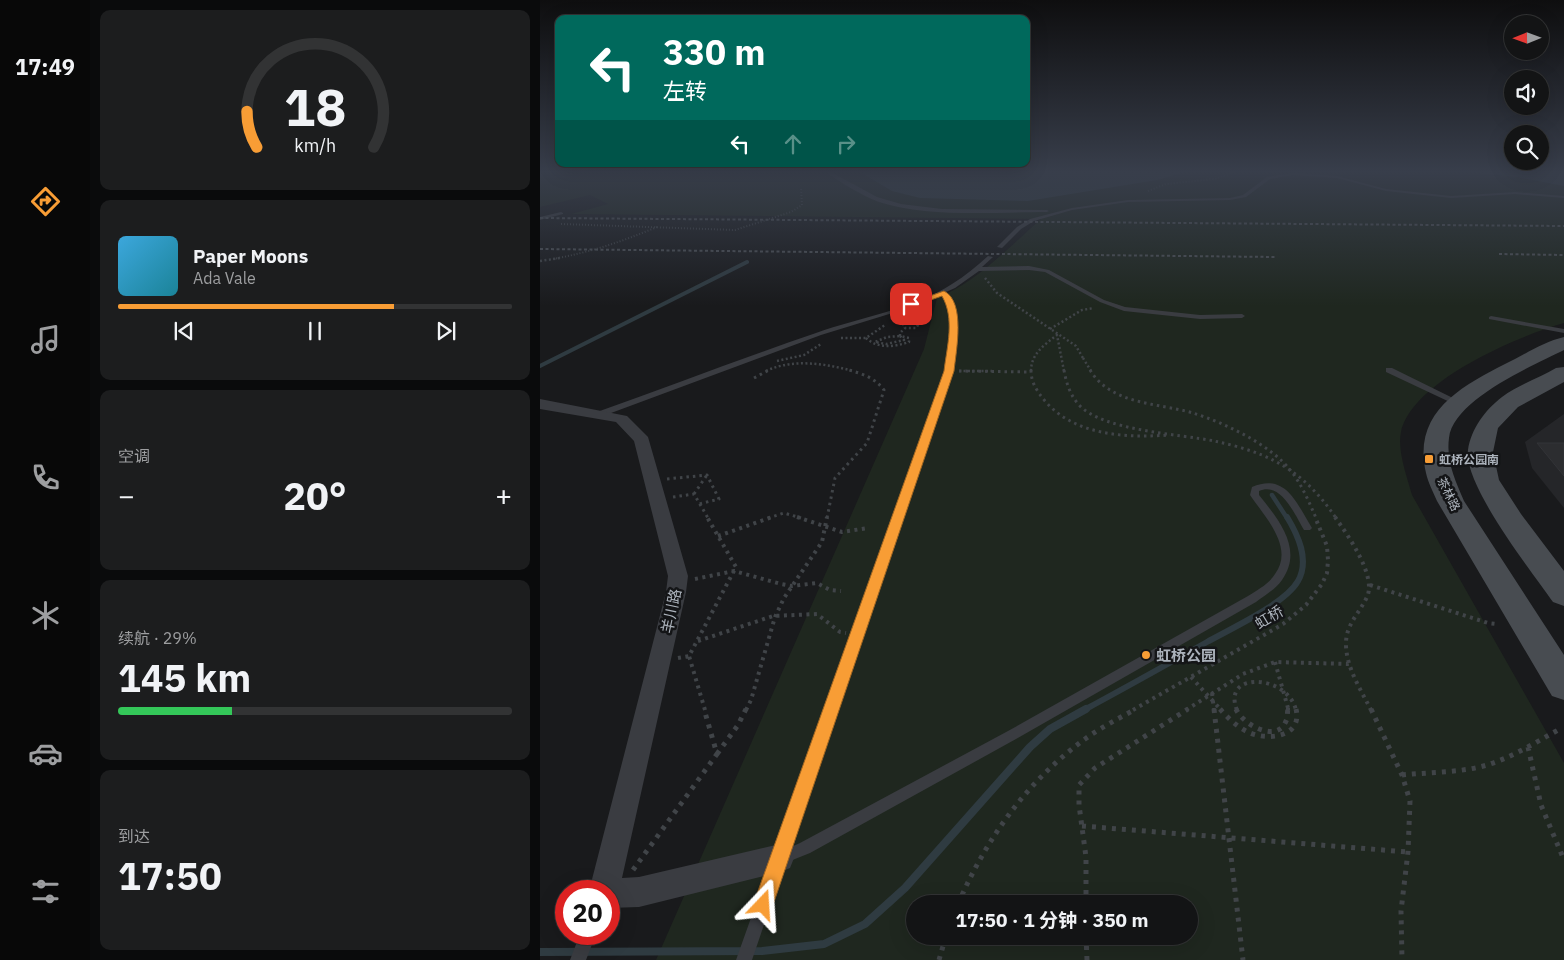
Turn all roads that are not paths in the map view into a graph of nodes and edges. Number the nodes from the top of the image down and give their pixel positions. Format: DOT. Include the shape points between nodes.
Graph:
graph roads {
  1 [pos="1043,217"];
  2 [pos="1000,247"];
  3 [pos="990,257"];
  4 [pos="979,269"];
  5 [pos="944,293"];
  6 [pos="1242,316"];
  7 [pos="1491,318"];
  8 [pos="1564,331"];
  9 [pos="1564,343"];
  10 [pos="1389,370"];
  11 [pos="1564,373"];
  12 [pos="1457,402"];
  13 [pos="540,404"];
  14 [pos="600,414"];
  15 [pos="1307,528"];
  16 [pos="1564,594"];
  17 [pos="1560,671"];
  18 [pos="780,858"];
  19 [pos="613,880"];
  20 [pos="620,892"];
  21 [pos="583,945"];
  22 [pos="578,960"];
  23 [pos="744,960"];
  1 -- 2 [label="lane" via="1025,223"];
  3 -- 4 [label="lane"];
  4 -- 5 [label="lane"];
  4 -- 6 [label="lane" via="1038,268 1114,306 1136,311"];
  5 -- 14 [label="lane" via="819,334"];
  5 -- 18 [label="lane" via="953,312 949,371"];
  7 -- 8 [label="lane"];
  9 -- 12 [label="street, 茶林路" via="1475,388"];
  10 -- 12 [label="lane"];
  11 -- 16 [label="street" via="1510,402 1487,426 1480,452 1486,480 1511,521"];
  12 -- 17 [label="street, 茶林路" via="1441,424 1436,446 1439,472 1451,501"];
  13 -- 14 [label="street, 羊川路"];
  14 -- 19 [label="street, 羊川路" via="621,419 642,440 678,576"];
  15 -- 18 [label="lane" via="1282,491 1271,485 1259,486 1254,495 1277,527 1286,550 1284,568 1279,578 1268,587 1012,735 805,848"];
  18 -- 20 [label="street" via="639,892"];
  18 -- 23 [label="lane"];
  21 -- 22 [label="lane"];
}
